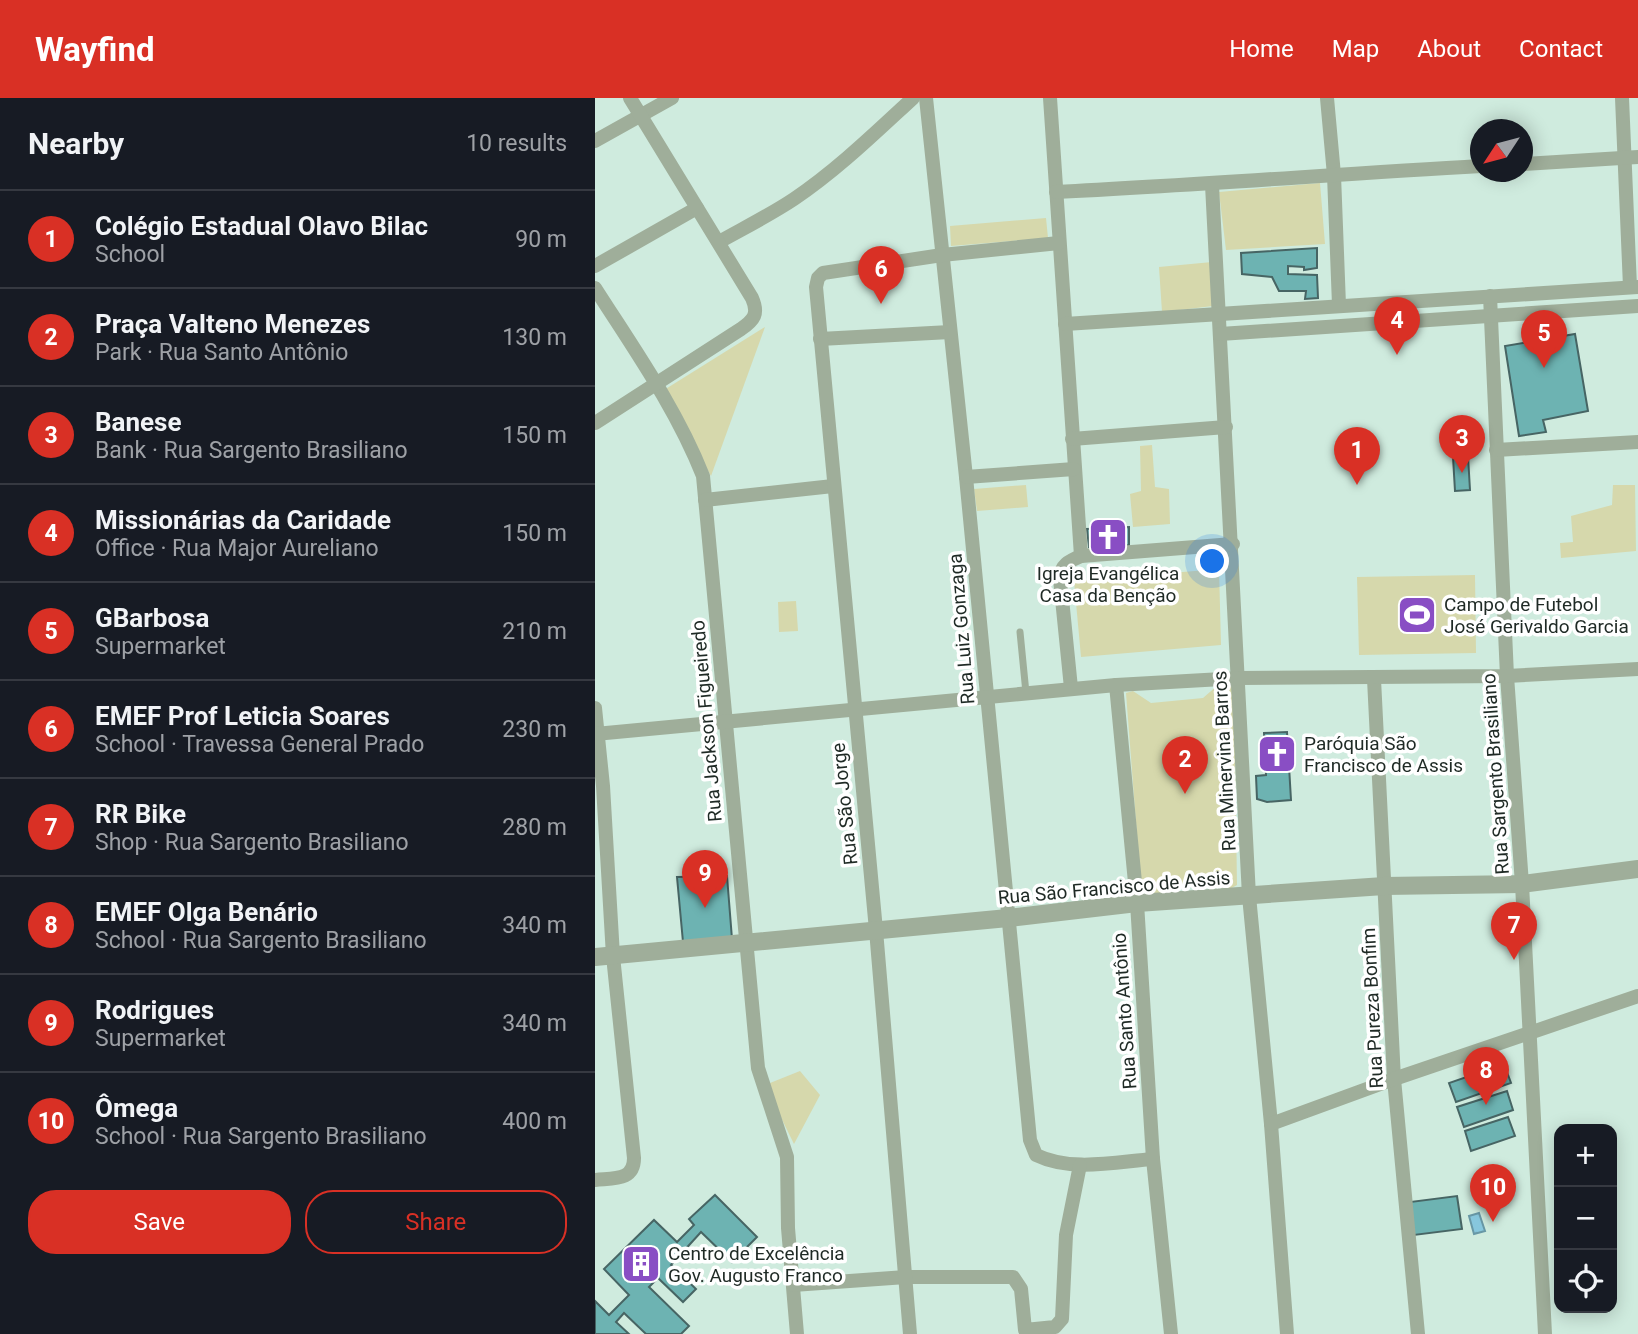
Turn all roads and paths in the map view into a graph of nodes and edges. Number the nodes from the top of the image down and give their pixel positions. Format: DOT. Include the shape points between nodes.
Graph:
graph roads {
  1 [pos="630,98"];
  2 [pos="672,98"];
  3 [pos="913,98"];
  4 [pos="926,98"];
  5 [pos="1051,98"];
  6 [pos="1327,98"];
  7 [pos="1622,98"];
  8 [pos="640,115"];
  9 [pos="595,141"];
  10 [pos="1631,158"];
  11 [pos="1533,163"];
  12 [pos="1470,167"];
  13 [pos="1334,175"];
  14 [pos="1212,185"];
  15 [pos="1056,192"];
  16 [pos="697,208"];
  17 [pos="719,242"];
  18 [pos="1059,243"];
  19 [pos="942,255"];
  20 [pos="595,266"];
  21 [pos="1634,287"];
  22 [pos="595,288"];
  23 [pos="1490,296"];
  24 [pos="1339,305"];
  25 [pos="1638,306"];
  26 [pos="1219,313"];
  27 [pos="1492,316"];
  28 [pos="1065,324"];
  29 [pos="950,332"];
  30 [pos="1220,334"];
  31 [pos="820,339"];
  32 [pos="656,384"];
  33 [pos="595,423"];
  34 [pos="1226,427"];
  35 [pos="1072,439"];
  36 [pos="1638,442"];
  37 [pos="1496,450"];
  38 [pos="1074,469"];
  39 [pos="966,477"];
  40 [pos="833,486"];
  41 [pos="705,500"];
  42 [pos="1233,544"];
  43 [pos="1081,556"];
  44 [pos="1020,632"];
  45 [pos="1638,669"];
  46 [pos="1507,676"];
  47 [pos="1240,678"];
  48 [pos="1374,679"];
  49 [pos="1116,685"];
  50 [pos="1071,688"];
  51 [pos="1026,693"];
  52 [pos="987,697"];
  53 [pos="595,708"];
  54 [pos="854,710"];
  55 [pos="725,722"];
  56 [pos="596,734"];
  57 [pos="600,820"];
  58 [pos="1638,869"];
  59 [pos="1522,884"];
  60 [pos="1384,886"];
  61 [pos="1249,896"];
  62 [pos="1137,902"];
  63 [pos="1008,918"];
  64 [pos="876,930"];
  65 [pos="747,941"];
  66 [pos="604,956"];
  67 [pos="1638,996"];
  68 [pos="1529,1035"];
  69 [pos="1394,1079"];
  70 [pos="1271,1124"];
  71 [pos="1153,1159"];
  72 [pos="1080,1165"];
  73 [pos="595,1180"];
  74 [pos="905,1277"];
  75 [pos="793,1285"];
  76 [pos="793,1331"];
  77 [pos="910,1334"];
  78 [pos="1171,1334"];
  79 [pos="1287,1334"];
  80 [pos="1418,1334"];
  81 [pos="1545,1334"];
  1 -- 8 [label="street"];
  2 -- 8 [label="street"];
  3 -- 17 [label="street" via="811,187"];
  4 -- 19 [label="street, Rua Luiz Gonzaga"];
  5 -- 15 [label="street"];
  6 -- 13 [label="street"];
  7 -- 10 [label="street"];
  8 -- 9 [label="street"];
  8 -- 16 [label="street"];
  10 -- 11 [label="street"];
  10 -- 21 [label="street"];
  12 -- 13 [label="street"];
  13 -- 14 [label="street"];
  13 -- 24 [label="street"];
  14 -- 15 [label="street"];
  14 -- 26 [label="street, Rua Minervina Barros"];
  15 -- 18 [label="street"];
  16 -- 17 [label="street"];
  16 -- 20 [label="street"];
  17 -- 32 [label="street" via="752,298 755,318"];
  18 -- 19 [label="street"];
  18 -- 28 [label="street"];
  19 -- 29 [label="street, Rua Luiz Gonzaga"];
  19 -- 31 [label="street, Rua São Jorge" via="823,274 816,286"];
  21 -- 23 [label="street"];
  22 -- 32 [label="street, Rua Jackson Figueiredo"];
  23 -- 24 [label="street"];
  23 -- 27 [label="street, Rua Sargento Brasiliano"];
  24 -- 26 [label="street"];
  25 -- 27 [label="street"];
  26 -- 28 [label="street"];
  26 -- 30 [label="street, Rua Minervina Barros"];
  27 -- 30 [label="street"];
  27 -- 37 [label="street, Rua Sargento Brasiliano"];
  28 -- 35 [label="street"];
  29 -- 31 [label="street"];
  29 -- 39 [label="street, Rua Luiz Gonzaga"];
  30 -- 34 [label="street, Rua Minervina Barros"];
  31 -- 40 [label="street, Rua São Jorge"];
  32 -- 33 [label="street"];
  32 -- 41 [label="street, Rua Jackson Figueiredo" via="689,442 703,476"];
  34 -- 35 [label="street"];
  34 -- 42 [label="street, Rua Minervina Barros"];
  35 -- 38 [label="street"];
  36 -- 37 [label="street"];
  37 -- 46 [label="street, Rua Sargento Brasiliano"];
  38 -- 39 [label="street"];
  38 -- 43 [label="street"];
  39 -- 52 [label="street, Rua Luiz Gonzaga"];
  40 -- 41 [label="street"];
  40 -- 54 [label="street, Rua São Jorge"];
  41 -- 55 [label="street, Rua Jackson Figueiredo"];
  42 -- 43 [label="street"];
  42 -- 47 [label="street, Rua Minervina Barros"];
  43 -- 50 [label="street" via="1068,561 1060,573"];
  44 -- 51 [label="lane"];
  45 -- 46 [label="street"];
  46 -- 48 [label="street"];
  46 -- 59 [label="street, Rua Sargento Brasiliano"];
  47 -- 48 [label="street"];
  47 -- 49 [label="street"];
  47 -- 61 [label="street, Rua Minervina Barros"];
  48 -- 60 [label="street, Rua Pureza Bonfim"];
  49 -- 50 [label="street"];
  49 -- 62 [label="street, Rua Santo Antônio"];
  50 -- 51 [label="street"];
  51 -- 52 [label="street"];
  52 -- 54 [label="street"];
  52 -- 63 [label="street, Rua Luiz Gonzaga"];
  53 -- 56 [label="street"];
  54 -- 55 [label="street"];
  54 -- 64 [label="street, Rua São Jorge"];
  55 -- 56 [label="street"];
  55 -- 65 [label="street, Rua Jackson Figueiredo"];
  56 -- 57 [label="street"];
  57 -- 66 [label="street"];
  58 -- 59 [label="street, Rua São Francisco de Assis"];
  59 -- 60 [label="street, Rua São Francisco de Assis"];
  59 -- 68 [label="street, Rua Sargento Brasiliano"];
  60 -- 61 [label="street, Rua São Francisco de Assis"];
  60 -- 69 [label="street, Rua Pureza Bonfim"];
  61 -- 62 [label="street, Rua São Francisco de Assis"];
  61 -- 70 [label="street, Rua Minervina Barros"];
  62 -- 63 [label="street, Rua São Francisco de Assis"];
  62 -- 71 [label="street, Rua Santo Antônio"];
  63 -- 64 [label="street, Rua São Francisco de Assis"];
  63 -- 72 [label="street, Rua Luiz Gonzaga" via="1030,1140 1036,1155"];
  64 -- 65 [label="street, Rua São Francisco de Assis"];
  64 -- 74 [label="street, Rua São Jorge"];
  65 -- 66 [label="street, Rua São Francisco de Assis"];
  65 -- 75 [label="street, Rua Jackson Figueiredo" via="758,1068 787,1157"];
  66 -- 73 [label="street" via="634,1158 630,1173"];
  67 -- 68 [label="street"];
  68 -- 69 [label="street"];
  68 -- 81 [label="street, Rua Sargento Brasiliano"];
  69 -- 70 [label="street"];
  69 -- 80 [label="street, Rua Pureza Bonfim"];
  70 -- 79 [label="street, Rua Minervina Barros"];
  71 -- 72 [label="street"];
  71 -- 78 [label="street, Rua Santo Antônio"];
  72 -- 74 [label="street" via="1066,1235 1060,1323 1048,1329 1025,1329 1021,1289 1013,1277"];
  74 -- 75 [label="street"];
  74 -- 77 [label="street, Rua São Jorge"];
  75 -- 76 [label="street, Rua Jackson Figueiredo"];
}
